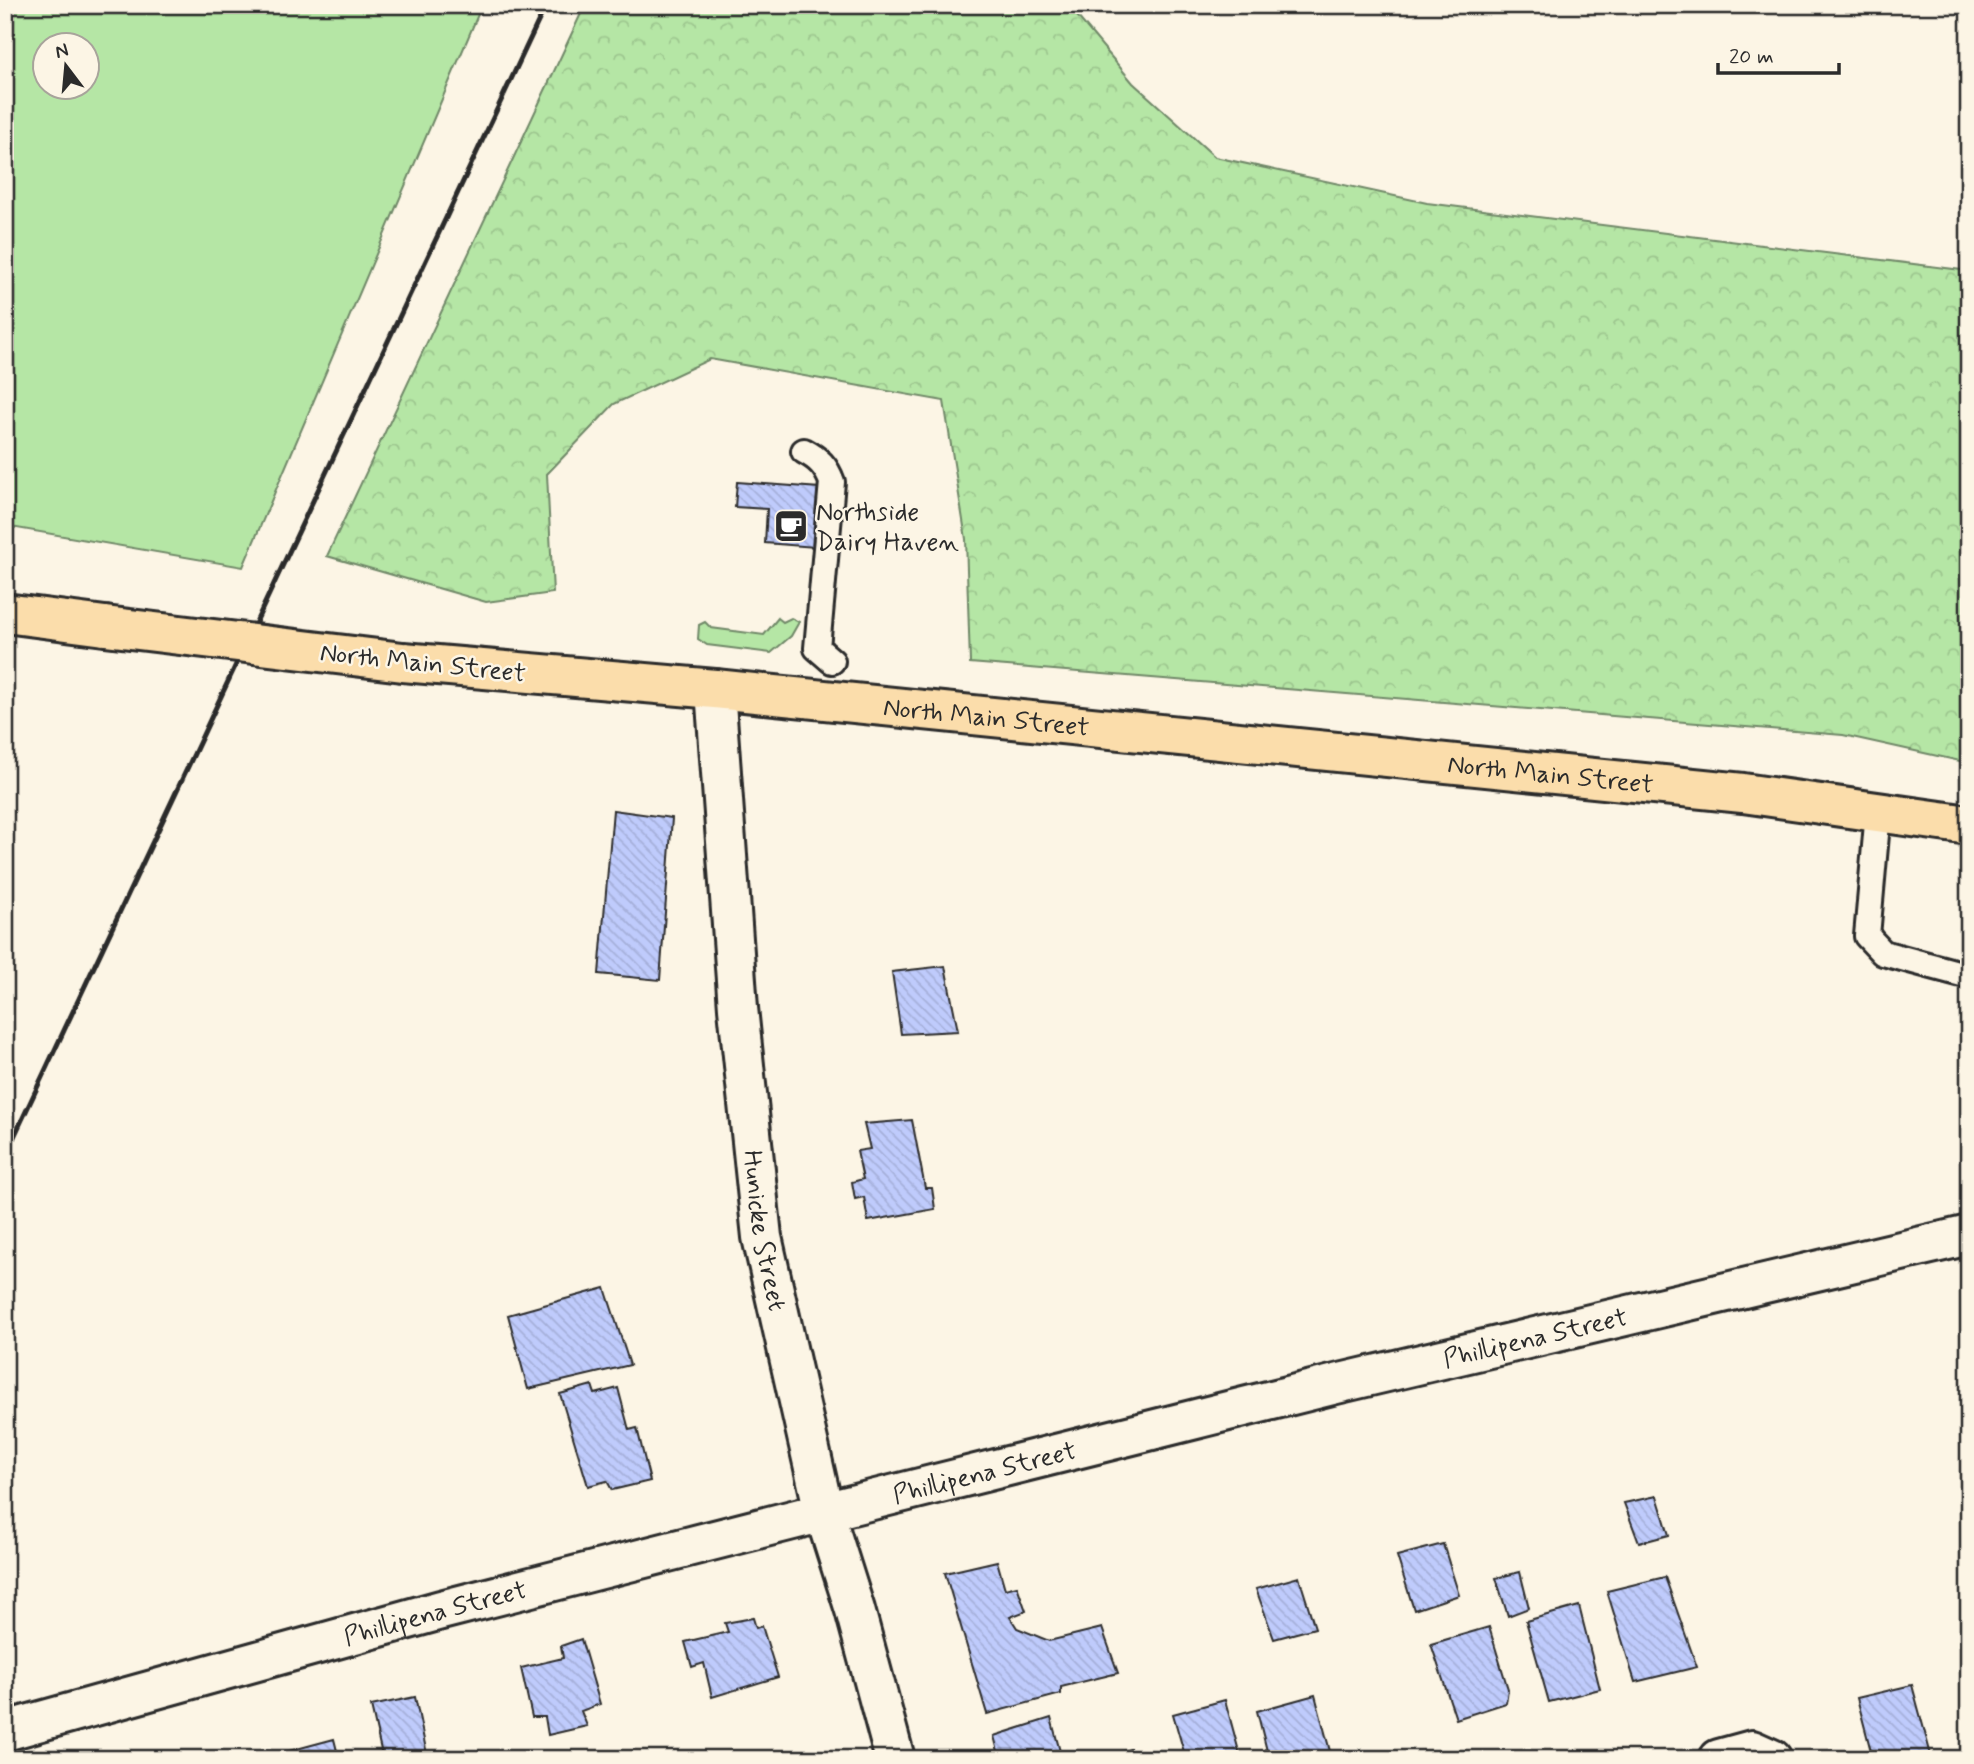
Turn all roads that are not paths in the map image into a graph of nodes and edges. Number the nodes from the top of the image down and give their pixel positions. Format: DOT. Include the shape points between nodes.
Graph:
graph roads {
  1 [pos="804,451"];
  2 [pos="5,613"];
  3 [pos="832,661"];
  4 [pos="715,689"];
  5 [pos="1878,812"];
  6 [pos="1969,825"];
  7 [pos="1969,976"];
  8 [pos="1969,1235"];
  9 [pos="824,1513"];
  10 [pos="21,1737"];
  11 [pos="895,1759"];
  12 [pos="1719,1759"];
  13 [pos="1772,1759"];
  1 -- 3 [label="lane" via="827,469 832,482 817,648"];
  2 -- 4 [label="main road, North Main Street, bridge" via="402,662"];
  4 -- 5 [label="main road, North Main Street" via="1743,793"];
  4 -- 9 [label="street, Hunicke Street" via="738,1008 762,1237"];
  5 -- 6 [label="main road, North Main Street"];
  5 -- 7 [label="lane" via="1867,936 1883,954"];
  8 -- 9 [label="street, Phillipena Street" via="1336,1384"];
  9 -- 10 [label="street, Phillipena Street" via="441,1610"];
  9 -- 11 [label="street, Hunicke Street"];
  12 -- 13 [label="street" via="1752,1750"];
}
